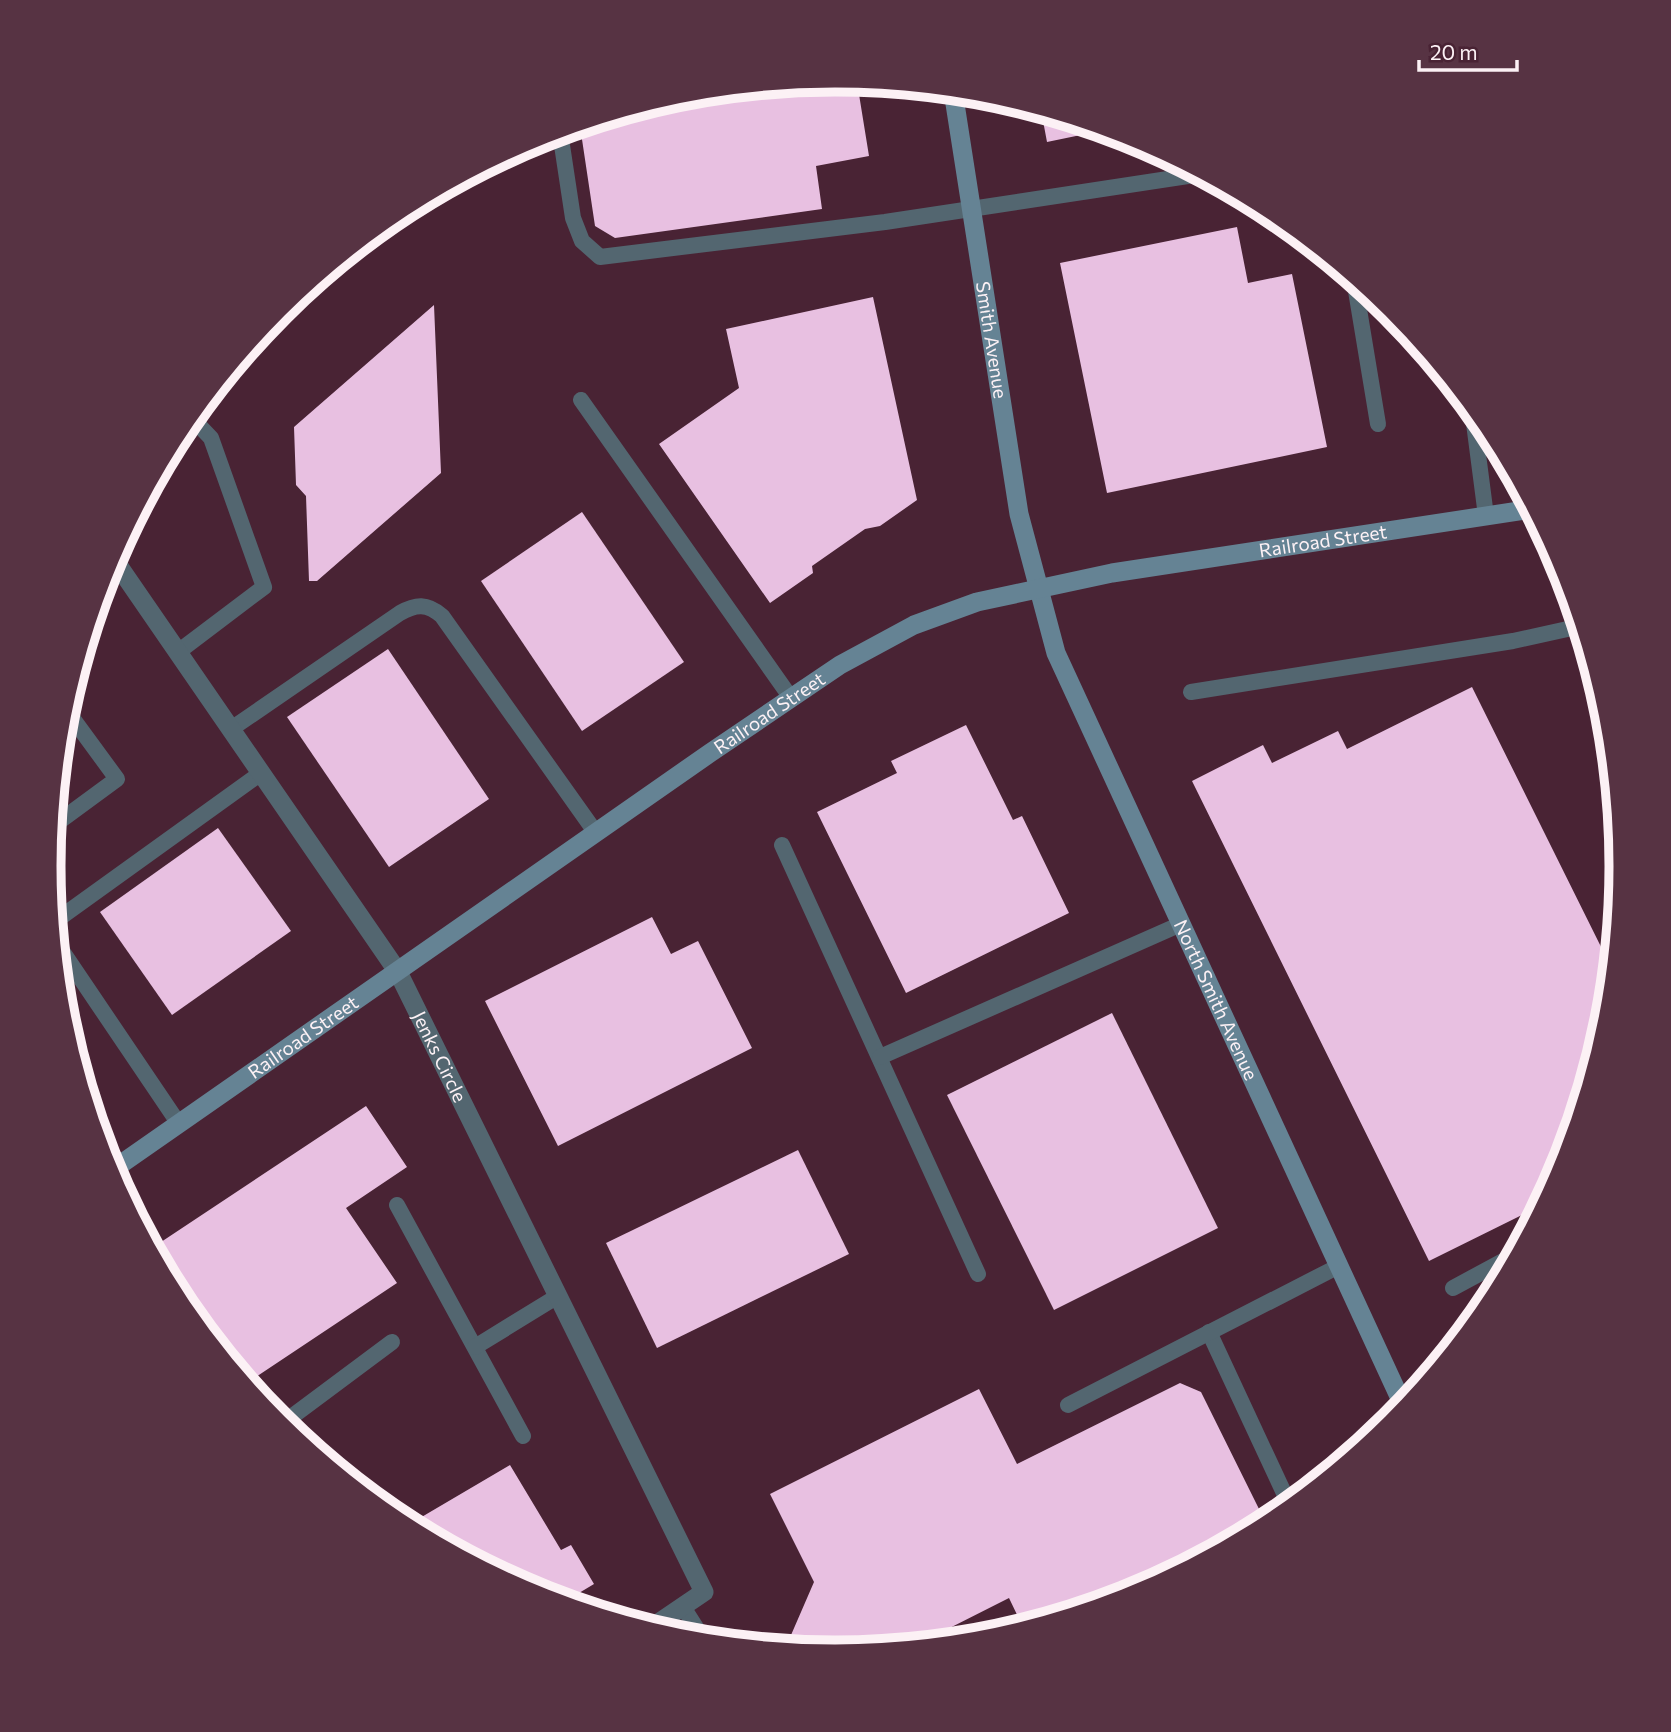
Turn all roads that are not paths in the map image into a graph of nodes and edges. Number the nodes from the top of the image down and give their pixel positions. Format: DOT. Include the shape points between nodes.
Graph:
graph roads {
  1 [pos="955,101"];
  2 [pos="562,142"];
  3 [pos="1186,176"];
  4 [pos="972,209"];
  5 [pos="1356,294"];
  6 [pos="581,400"];
  7 [pos="1378,424"];
  8 [pos="199,426"];
  9 [pos="1475,430"];
  10 [pos="1523,510"];
  11 [pos="1486,516"];
  12 [pos="121,569"];
  13 [pos="1039,589"];
  14 [pos="1572,628"];
  15 [pos="178,652"];
  16 [pos="1191,692"];
  17 [pos="791,698"];
  18 [pos="75,722"];
  19 [pos="231,730"];
  20 [pos="261,773"];
  21 [pos="63,819"];
  22 [pos="596,833"];
  23 [pos="782,845"];
  24 [pos="63,916"];
  25 [pos="1181,924"];
  26 [pos="67,957"];
  27 [pos="398,972"];
  28 [pos="880,1057"];
  29 [pos="179,1124"];
  30 [pos="121,1164"];
  31 [pos="397,1205"];
  32 [pos="1500,1263"];
  33 [pos="1339,1266"];
  34 [pos="978,1274"];
  35 [pos="1453,1288"];
  36 [pos="558,1296"];
  37 [pos="1209,1332"];
  38 [pos="393,1342"];
  39 [pos="475,1347"];
  40 [pos="1399,1396"];
  41 [pos="1068,1405"];
  42 [pos="292,1417"];
  43 [pos="523,1436"];
  44 [pos="1285,1496"];
  45 [pos="683,1606"];
  46 [pos="662,1620"];
  47 [pos="696,1627"];
  1 -- 4 [label="main road, Smith Avenue"];
  2 -- 4 [label="lane" via="573,218 582,241 600,257"];
  3 -- 4 [label="lane"];
  4 -- 13 [label="main road, Smith Avenue" via="1019,514"];
  5 -- 7 [label="lane"];
  6 -- 17 [label="lane"];
  8 -- 15 [label="lane" via="211,438 264,587"];
  9 -- 11 [label="lane"];
  10 -- 11 [label="main road, Railroad Street"];
  11 -- 13 [label="main road, Railroad Street" via="1112,573"];
  12 -- 15 [label="street, Jenks Circle"];
  13 -- 17 [label="main road, Railroad Street" via="977,602 914,625"];
  13 -- 25 [label="main road, North Smith Avenue" via="1056,653"];
  14 -- 16 [label="lane"];
  15 -- 19 [label="street, Jenks Circle"];
  17 -- 22 [label="main road, Railroad Street"];
  18 -- 21 [label="lane" via="117,779"];
  19 -- 20 [label="street, Jenks Circle"];
  19 -- 22 [label="lane" via="400,613 420,605 433,608"];
  20 -- 24 [label="lane"];
  20 -- 27 [label="street, Jenks Circle"];
  22 -- 27 [label="main road, Railroad Street"];
  23 -- 28 [label="lane"];
  25 -- 28 [label="lane"];
  25 -- 33 [label="main road, North Smith Avenue"];
  26 -- 29 [label="lane"];
  27 -- 29 [label="main road, Railroad Street"];
  27 -- 36 [label="street, Jenks Circle"];
  28 -- 34 [label="lane"];
  29 -- 30 [label="main road, Railroad Street"];
  31 -- 39 [label="lane"];
  32 -- 35 [label="lane"];
  33 -- 37 [label="lane"];
  33 -- 40 [label="main road, North Smith Avenue"];
  36 -- 39 [label="lane"];
  36 -- 45 [label="street, Jenks Circle" via="704,1592"];
  37 -- 41 [label="lane"];
  37 -- 44 [label="lane"];
  38 -- 42 [label="lane"];
  39 -- 43 [label="lane"];
  45 -- 46 [label="street"];
  45 -- 47 [label="lane"];
}
